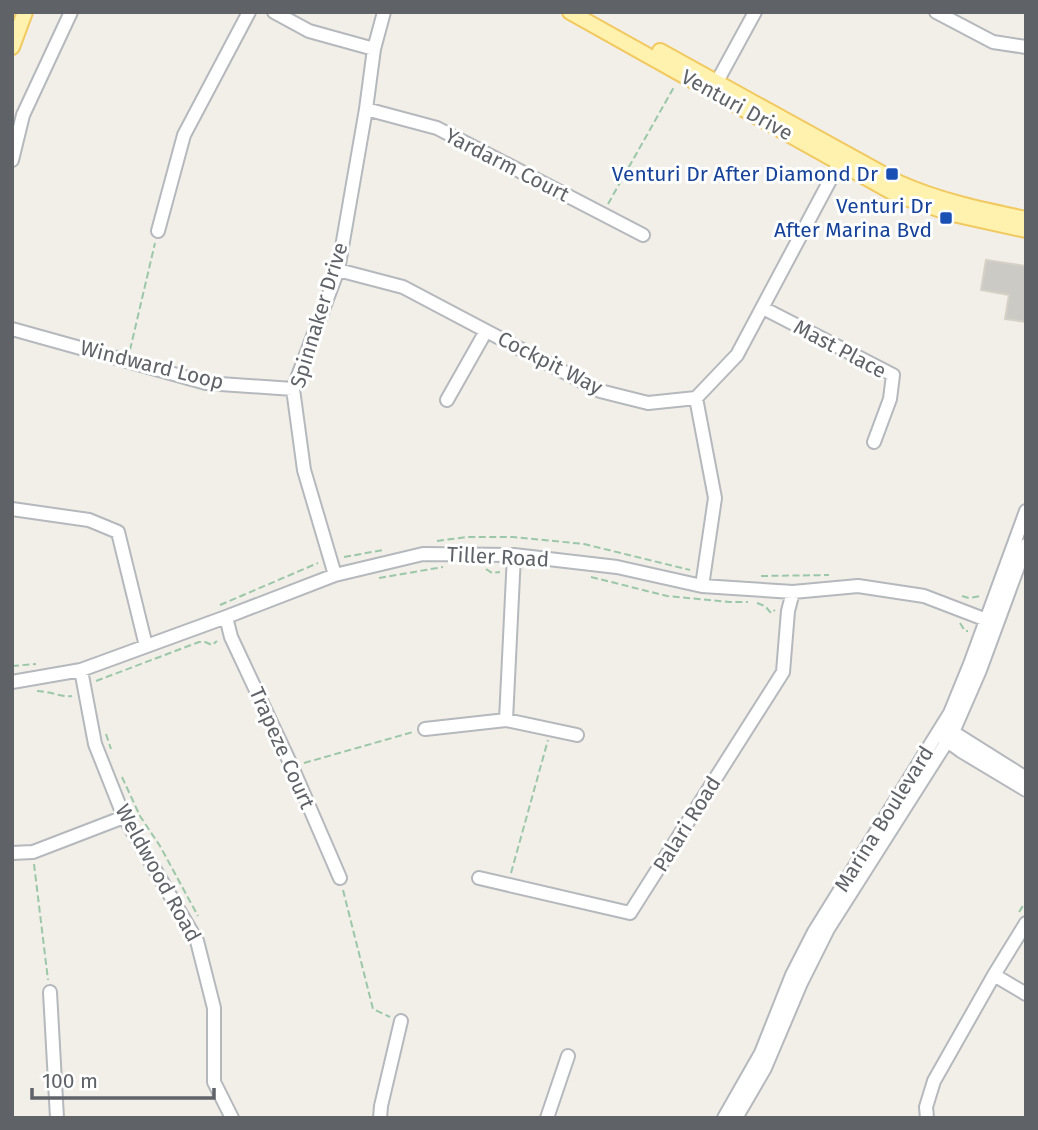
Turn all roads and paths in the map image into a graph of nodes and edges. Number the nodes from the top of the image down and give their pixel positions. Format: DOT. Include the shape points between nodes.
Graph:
graph roads {
  1 [pos="25,12"];
  2 [pos="71,12"];
  3 [pos="248,12"];
  4 [pos="274,12"];
  5 [pos="384,12"];
  6 [pos="570,12"];
  7 [pos="587,12"];
  8 [pos="755,12"];
  9 [pos="936,12"];
  10 [pos="12,47"];
  11 [pos="1026,47"];
  12 [pos="374,49"];
  13 [pos="677,83"];
  14 [pos="714,87"];
  15 [pos="366,109"];
  16 [pos="842,158"];
  17 [pos="12,160"];
  18 [pos="602,214"];
  19 [pos="1026,219"];
  20 [pos="1026,230"];
  21 [pos="158,231"];
  22 [pos="643,235"];
  23 [pos="338,270"];
  24 [pos="763,308"];
  25 [pos="12,329"];
  26 [pos="486,331"];
  27 [pos="128,361"];
  28 [pos="293,389"];
  29 [pos="696,398"];
  30 [pos="447,400"];
  31 [pos="874,442"];
  32 [pos="12,509"];
  33 [pos="1026,511"];
  34 [pos="434,541"];
  35 [pos="1026,545"];
  36 [pos="385,550"];
  37 [pos="514,555"];
  38 [pos="330,560"];
  39 [pos="335,575"];
  40 [pos="839,575"];
  41 [pos="760,576"];
  42 [pos="702,579"];
  43 [pos="793,592"];
  44 [pos="986,593"];
  45 [pos="956,595"];
  46 [pos="218,606"];
  47 [pos="226,617"];
  48 [pos="991,622"];
  49 [pos="146,646"];
  50 [pos="37,664"];
  51 [pos="12,666"];
  52 [pos="81,670"];
  53 [pos="12,682"];
  54 [pos="506,720"];
  55 [pos="425,729"];
  56 [pos="550,730"];
  57 [pos="945,734"];
  58 [pos="577,735"];
  59 [pos="292,767"];
  60 [pos="1026,778"];
  61 [pos="1026,790"];
  62 [pos="124,817"];
  63 [pos="33,852"];
  64 [pos="12,853"];
  65 [pos="479,877"];
  66 [pos="340,878"];
  67 [pos="508,884"];
  68 [pos="1026,923"];
  69 [pos="994,975"];
  70 [pos="50,992"];
  71 [pos="1026,993"];
  72 [pos="401,1021"];
  73 [pos="568,1056"];
  74 [pos="57,1118"];
  75 [pos="232,1118"];
  76 [pos="380,1118"];
  77 [pos="547,1118"];
  78 [pos="724,1118"];
  79 [pos="736,1118"];
  80 [pos="927,1118"];
  1 -- 10 [label="main road"];
  2 -- 17 [label="street" via="23,115"];
  3 -- 21 [label="street" via="184,135"];
  4 -- 12 [label="street" via="309,31"];
  5 -- 12 [label="street, Spinnaker Drive"];
  6 -- 14 [label="main road, Venturi Drive"];
  7 -- 14 [label="main road, Venturi Drive"];
  8 -- 14 [label="street"];
  9 -- 11 [label="street" via="993,42"];
  12 -- 15 [label="street, Spinnaker Drive"];
  13 -- 18 [label="path"];
  14 -- 16 [label="main road, Venturi Drive"];
  15 -- 18 [label="street, Yardarm Court" via="436,128"];
  15 -- 23 [label="street, Spinnaker Drive"];
  16 -- 19 [label="main road, Venturi Drive" via="921,193"];
  16 -- 20 [label="main road, Venturi Drive" via="897,195 920,204"];
  16 -- 24 [label="street"];
  18 -- 22 [label="street, Yardarm Court"];
  21 -- 27 [label="path"];
  23 -- 26 [label="street, Cockpit Way" via="403,287"];
  23 -- 28 [label="street, Spinnaker Drive"];
  24 -- 29 [label="street" via="737,355"];
  24 -- 31 [label="street, Mast Place" via="893,375 890,399"];
  25 -- 27 [label="street, Windward Loop"];
  26 -- 29 [label="street, Cockpit Way" via="600,390 648,403"];
  26 -- 30 [label="street"];
  27 -- 28 [label="street, Windward Loop" via="206,383"];
  28 -- 38 [label="street, Spinnaker Drive" via="304,470"];
  29 -- 42 [label="street" via="715,498"];
  32 -- 49 [label="street" via="89,520 118,532"];
  33 -- 48 [label="street, Marina Boulevard"];
  34 -- 42 [label="path" via="513,537 584,544"];
  35 -- 48 [label="street, Marina Boulevard"];
  36 -- 38 [label="path"];
  37 -- 39 [label="street, Tiller Road" via="423,554"];
  37 -- 42 [label="street, Tiller Road"];
  37 -- 54 [label="street"];
  38 -- 39 [label="street, Spinnaker Drive"];
  38 -- 46 [label="path"];
  39 -- 47 [label="street, Tiller Road"];
  40 -- 41 [label="path"];
  42 -- 43 [label="street, Tiller Road"];
  43 -- 48 [label="street, Tiller Road" via="858,586 924,596"];
  43 -- 67 [label="street, Palari Road" via="783,672 630,914"];
  44 -- 45 [label="path" via="969,598"];
  47 -- 49 [label="street, Tiller Road"];
  47 -- 59 [label="street, Trapeze Court"];
  48 -- 57 [label="street, Marina Boulevard" via="980,670"];
  49 -- 52 [label="street, Tiller Road"];
  50 -- 51 [label="path"];
  52 -- 53 [label="street, Tiller Road"];
  52 -- 62 [label="street, Weldwood Road" via="95,744"];
  54 -- 55 [label="street"];
  54 -- 56 [label="street"];
  55 -- 59 [label="path"];
  56 -- 58 [label="street"];
  56 -- 67 [label="path"];
  57 -- 60 [label="street"];
  57 -- 61 [label="street"];
  57 -- 78 [label="street, Marina Boulevard" via="814,932 761,1053"];
  57 -- 79 [label="street, Marina Boulevard" via="828,929 765,1068"];
  59 -- 66 [label="street, Trapeze Court"];
  62 -- 63 [label="street"];
  62 -- 75 [label="street, Weldwood Road" via="197,941 214,1008 214,1082"];
  63 -- 64 [label="street"];
  63 -- 70 [label="path"];
  65 -- 67 [label="street, Palari Road"];
  66 -- 72 [label="path" via="373,1009"];
  68 -- 69 [label="street"];
  69 -- 71 [label="street"];
  69 -- 80 [label="street" via="934,1080"];
  70 -- 74 [label="street"];
  72 -- 76 [label="street"];
  73 -- 77 [label="street"];
}
